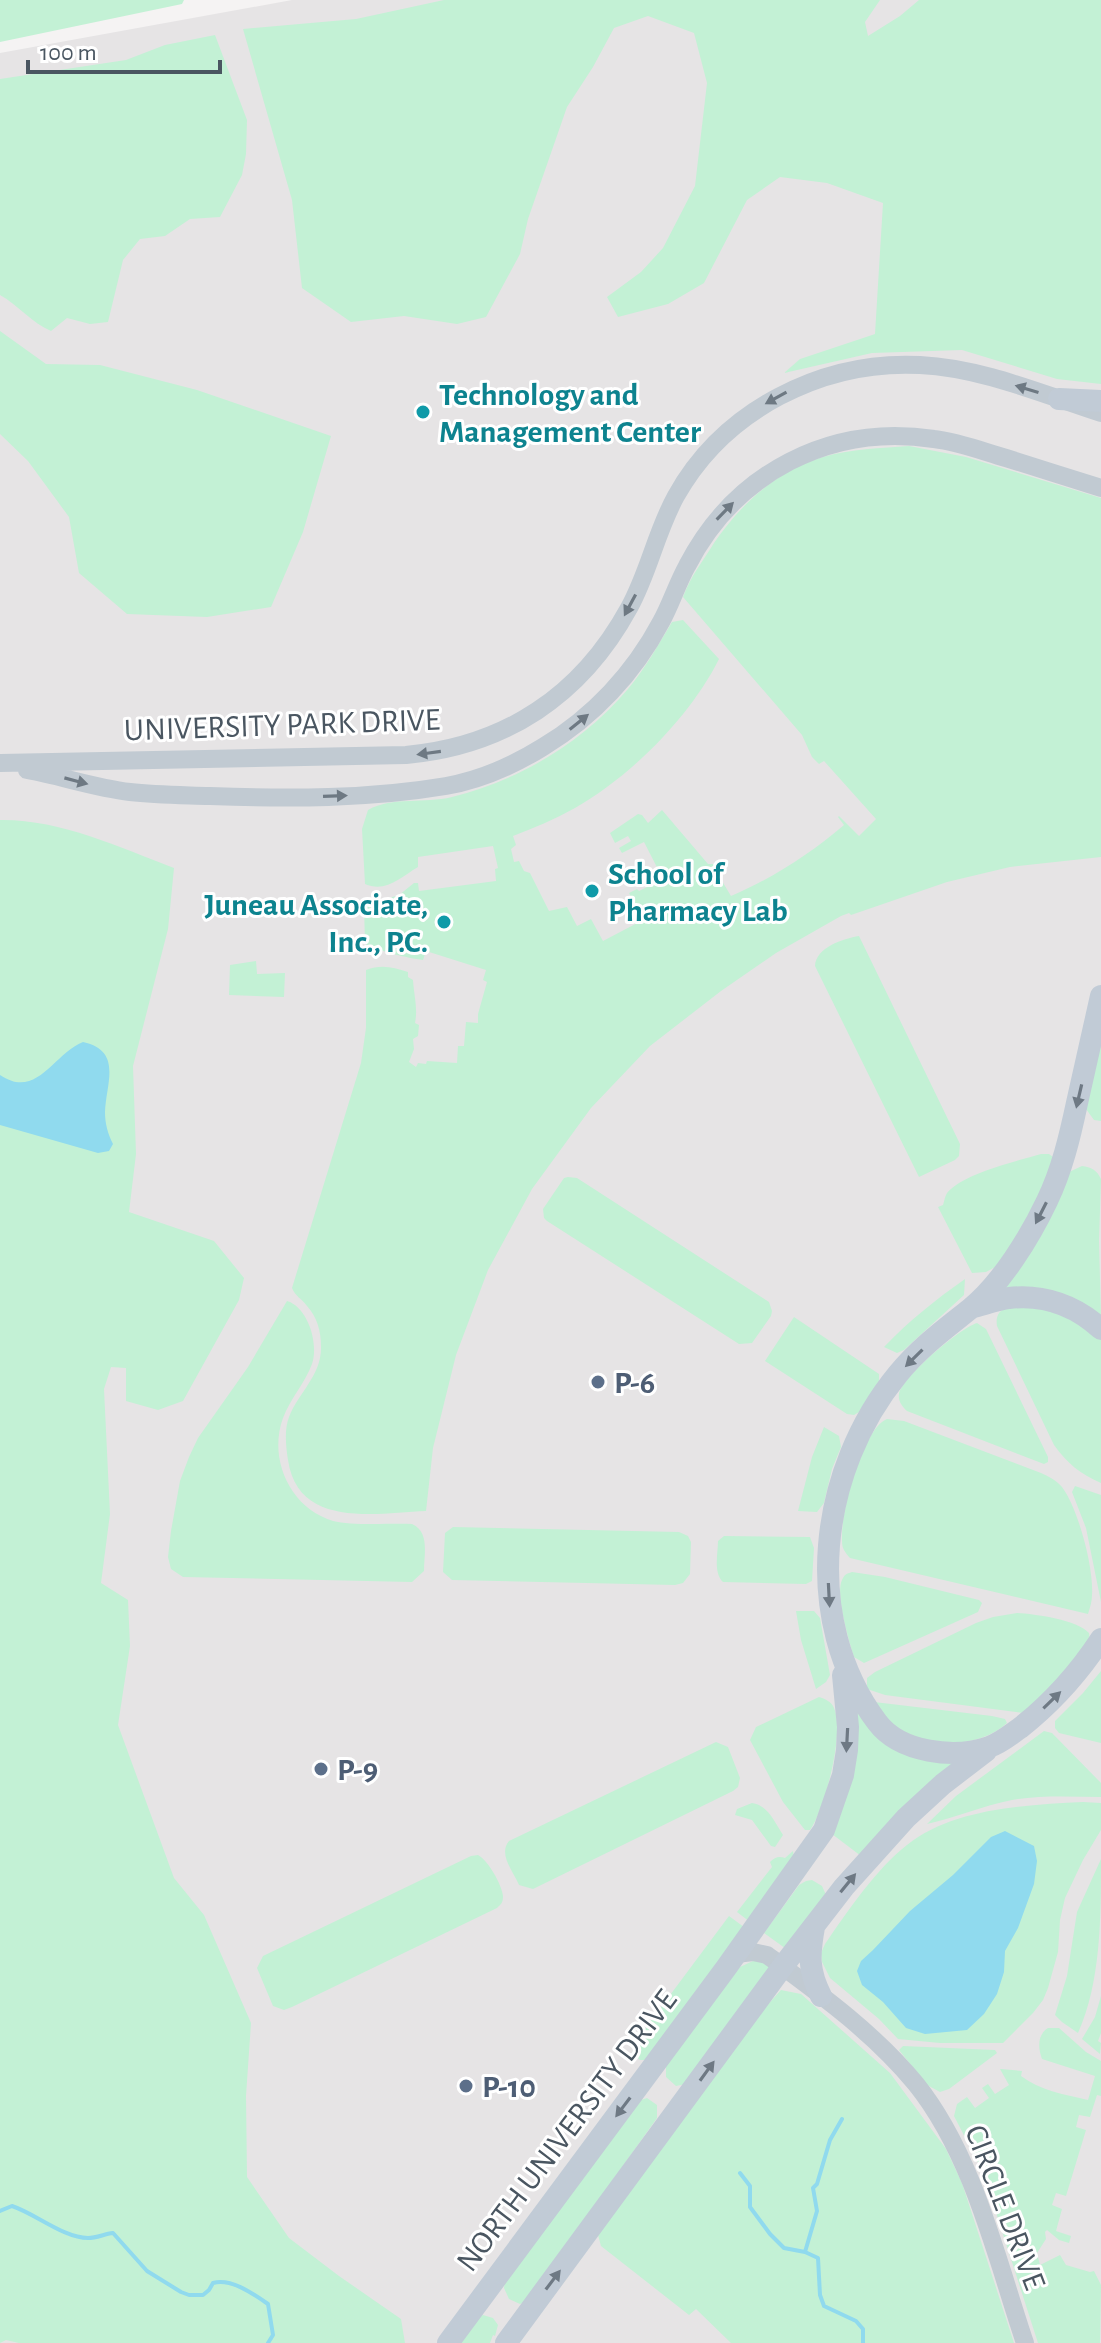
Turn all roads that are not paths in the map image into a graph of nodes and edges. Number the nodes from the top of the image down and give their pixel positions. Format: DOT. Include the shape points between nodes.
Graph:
graph roads {
  1 [pos="1059,399"];
  2 [pos="1101,401"];
  3 [pos="1101,413"];
  4 [pos="1101,488"];
  5 [pos="0,764"];
  6 [pos="1101,996"];
  7 [pos="973,1307"];
  8 [pos="1101,1329"];
  9 [pos="1101,1639"];
  10 [pos="843,1662"];
  11 [pos="990,1747"];
  12 [pos="814,1927"];
  13 [pos="736,1954"];
  14 [pos="783,1966"];
  15 [pos="821,1996"];
  16 [pos="448,2343"];
  17 [pos="506,2343"];
  18 [pos="1025,2343"];
  1 -- 2 [label="main road"];
  1 -- 3 [label="street, UNIVERSITY PARK DRIVE"];
  1 -- 5 [label="street, UNIVERSITY PARK DRIVE, one-way" via="978,374 919,365 834,374 773,399 727,432 690,474 659,530 629,608 598,654 544,706 482,740 406,755"];
  5 -- 4 [label="street, UNIVERSITY PARK DRIVE, one-way" via="128,792 194,796 348,795 447,786 513,764 593,710 647,647 710,527 746,490 794,459 857,439 913,436 963,445"];
  6 -- 7 [label="main road, one-way" via="1069,1140 1049,1199 1014,1258"];
  7 -- 8 [label="main road" via="1038,1298 1076,1310"];
  7 -- 10 [label="main road, one-way" via="898,1374 850,1457 833,1514 828,1573 830,1612"];
  11 -- 9 [label="main road, one-way" via="1048,1705"];
  10 -- 11 [label="main road" via="872,1715 899,1740 939,1752"];
  10 -- 13 [label="main road, NORTH UNIVERSITY DRIVE, one-way" via="847,1750 831,1814"];
  12 -- 11 [label="main road, one-way" via="906,1818"];
  12 -- 14 [label="main road"];
  12 -- 15 [label="main road" via="810,1962"];
  13 -- 14 [label="street, CIRCLE DRIVE" via="767,1955"];
  13 -- 16 [label="main road, NORTH UNIVERSITY DRIVE, one-way"];
  14 -- 15 [label="street, CIRCLE DRIVE"];
  17 -- 14 [label="main road, one-way"];
  15 -- 18 [label="street, CIRCLE DRIVE" via="914,2082 950,2136 976,2195"];
}
